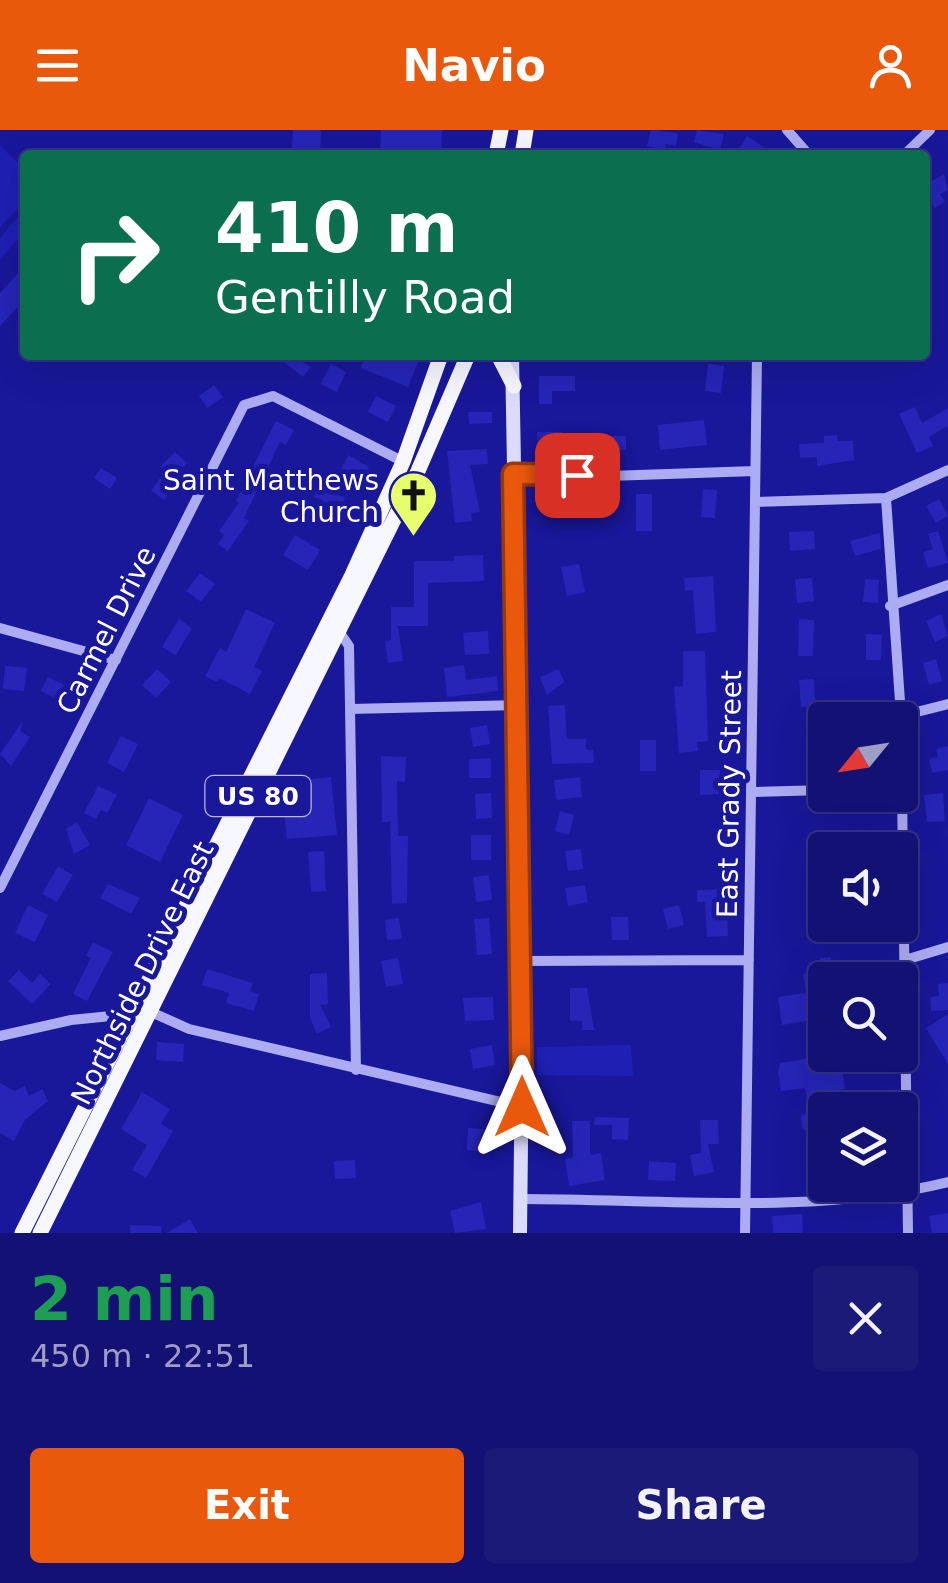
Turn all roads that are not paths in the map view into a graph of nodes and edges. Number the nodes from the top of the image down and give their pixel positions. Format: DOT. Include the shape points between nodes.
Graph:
graph roads {
  1 [pos="787,130"];
  2 [pos="930,130"];
  3 [pos="805,150"];
  4 [pos="909,150"];
  5 [pos="439,360"];
  6 [pos="468,360"];
  7 [pos="501,360"];
  8 [pos="512,360"];
  9 [pos="757,360"];
  10 [pos="514,386"];
  11 [pos="403,462"];
  12 [pos="418,470"];
  13 [pos="948,470"];
  14 [pos="754,471"];
  15 [pos="513,474"];
  16 [pos="886,498"];
  17 [pos="756,502"];
  18 [pos="948,585"];
  19 [pos="890,606"];
  20 [pos="334,624"];
  21 [pos="0,628"];
  22 [pos="116,660"];
  23 [pos="900,702"];
  24 [pos="948,704"];
  25 [pos="518,705"];
  26 [pos="350,709"];
  27 [pos="918,712"];
  28 [pos="808,790"];
  29 [pos="753,792"];
  30 [pos="902,812"];
  31 [pos="0,888"];
  32 [pos="948,947"];
  33 [pos="749,960"];
  34 [pos="905,960"];
  35 [pos="522,961"];
  36 [pos="151,1012"];
  37 [pos="130,1018"];
  38 [pos="0,1036"];
  39 [pos="356,1070"];
  40 [pos="906,1092"];
  41 [pos="522,1107"];
  42 [pos="948,1182"];
  43 [pos="918,1189"];
  44 [pos="521,1199"];
  45 [pos="808,1199"];
  46 [pos="907,1202"];
  47 [pos="746,1203"];
  48 [pos="22,1233"];
  49 [pos="40,1233"];
  50 [pos="520,1233"];
  51 [pos="745,1233"];
  52 [pos="908,1233"];
  1 -- 3 [label="street"];
  2 -- 4 [label="street"];
  5 -- 11 [label="main road, Northside Drive East / US 80"];
  6 -- 12 [label="main road, Northside Drive East / US 80"];
  7 -- 10 [label="main road"];
  8 -- 10 [label="street"];
  9 -- 14 [label="street, East Grady Street"];
  10 -- 15 [label="street"];
  11 -- 12 [label="street, Carmel Drive"];
  11 -- 20 [label="main road, Northside Drive East / US 80"];
  11 -- 22 [label="street, Carmel Drive" via="273,396 244,405"];
  12 -- 20 [label="main road, Northside Drive East / US 80"];
  13 -- 16 [label="street"];
  14 -- 15 [label="street"];
  14 -- 17 [label="street, East Grady Street"];
  15 -- 25 [label="street"];
  16 -- 17 [label="street"];
  16 -- 19 [label="street"];
  17 -- 29 [label="street, East Grady Street"];
  18 -- 19 [label="street"];
  19 -- 23 [label="street"];
  20 -- 26 [label="street" via="349,646"];
  20 -- 36 [label="main road, Northside Drive East / US 80"];
  20 -- 37 [label="main road, Northside Drive East / US 80"];
  21 -- 22 [label="street"];
  22 -- 31 [label="street, Carmel Drive"];
  24 -- 27 [label="street"];
  25 -- 26 [label="street"];
  25 -- 35 [label="street"];
  26 -- 39 [label="street"];
  28 -- 29 [label="street"];
  29 -- 33 [label="street, East Grady Street"];
  30 -- 34 [label="street"];
  32 -- 34 [label="street"];
  33 -- 35 [label="street"];
  33 -- 47 [label="street, East Grady Street"];
  34 -- 40 [label="street"];
  35 -- 41 [label="street"];
  36 -- 37 [label="street"];
  36 -- 39 [label="street" via="189,1029"];
  36 -- 49 [label="main road, Northside Drive East / US 80"];
  37 -- 38 [label="street" via="71,1020"];
  37 -- 48 [label="main road, Northside Drive East / US 80"];
  39 -- 41 [label="street"];
  41 -- 44 [label="street"];
  42 -- 43 [label="street"];
  44 -- 47 [label="street"];
  44 -- 50 [label="street"];
  45 -- 47 [label="street"];
  46 -- 52 [label="street"];
  47 -- 51 [label="street, East Grady Street"];
}
